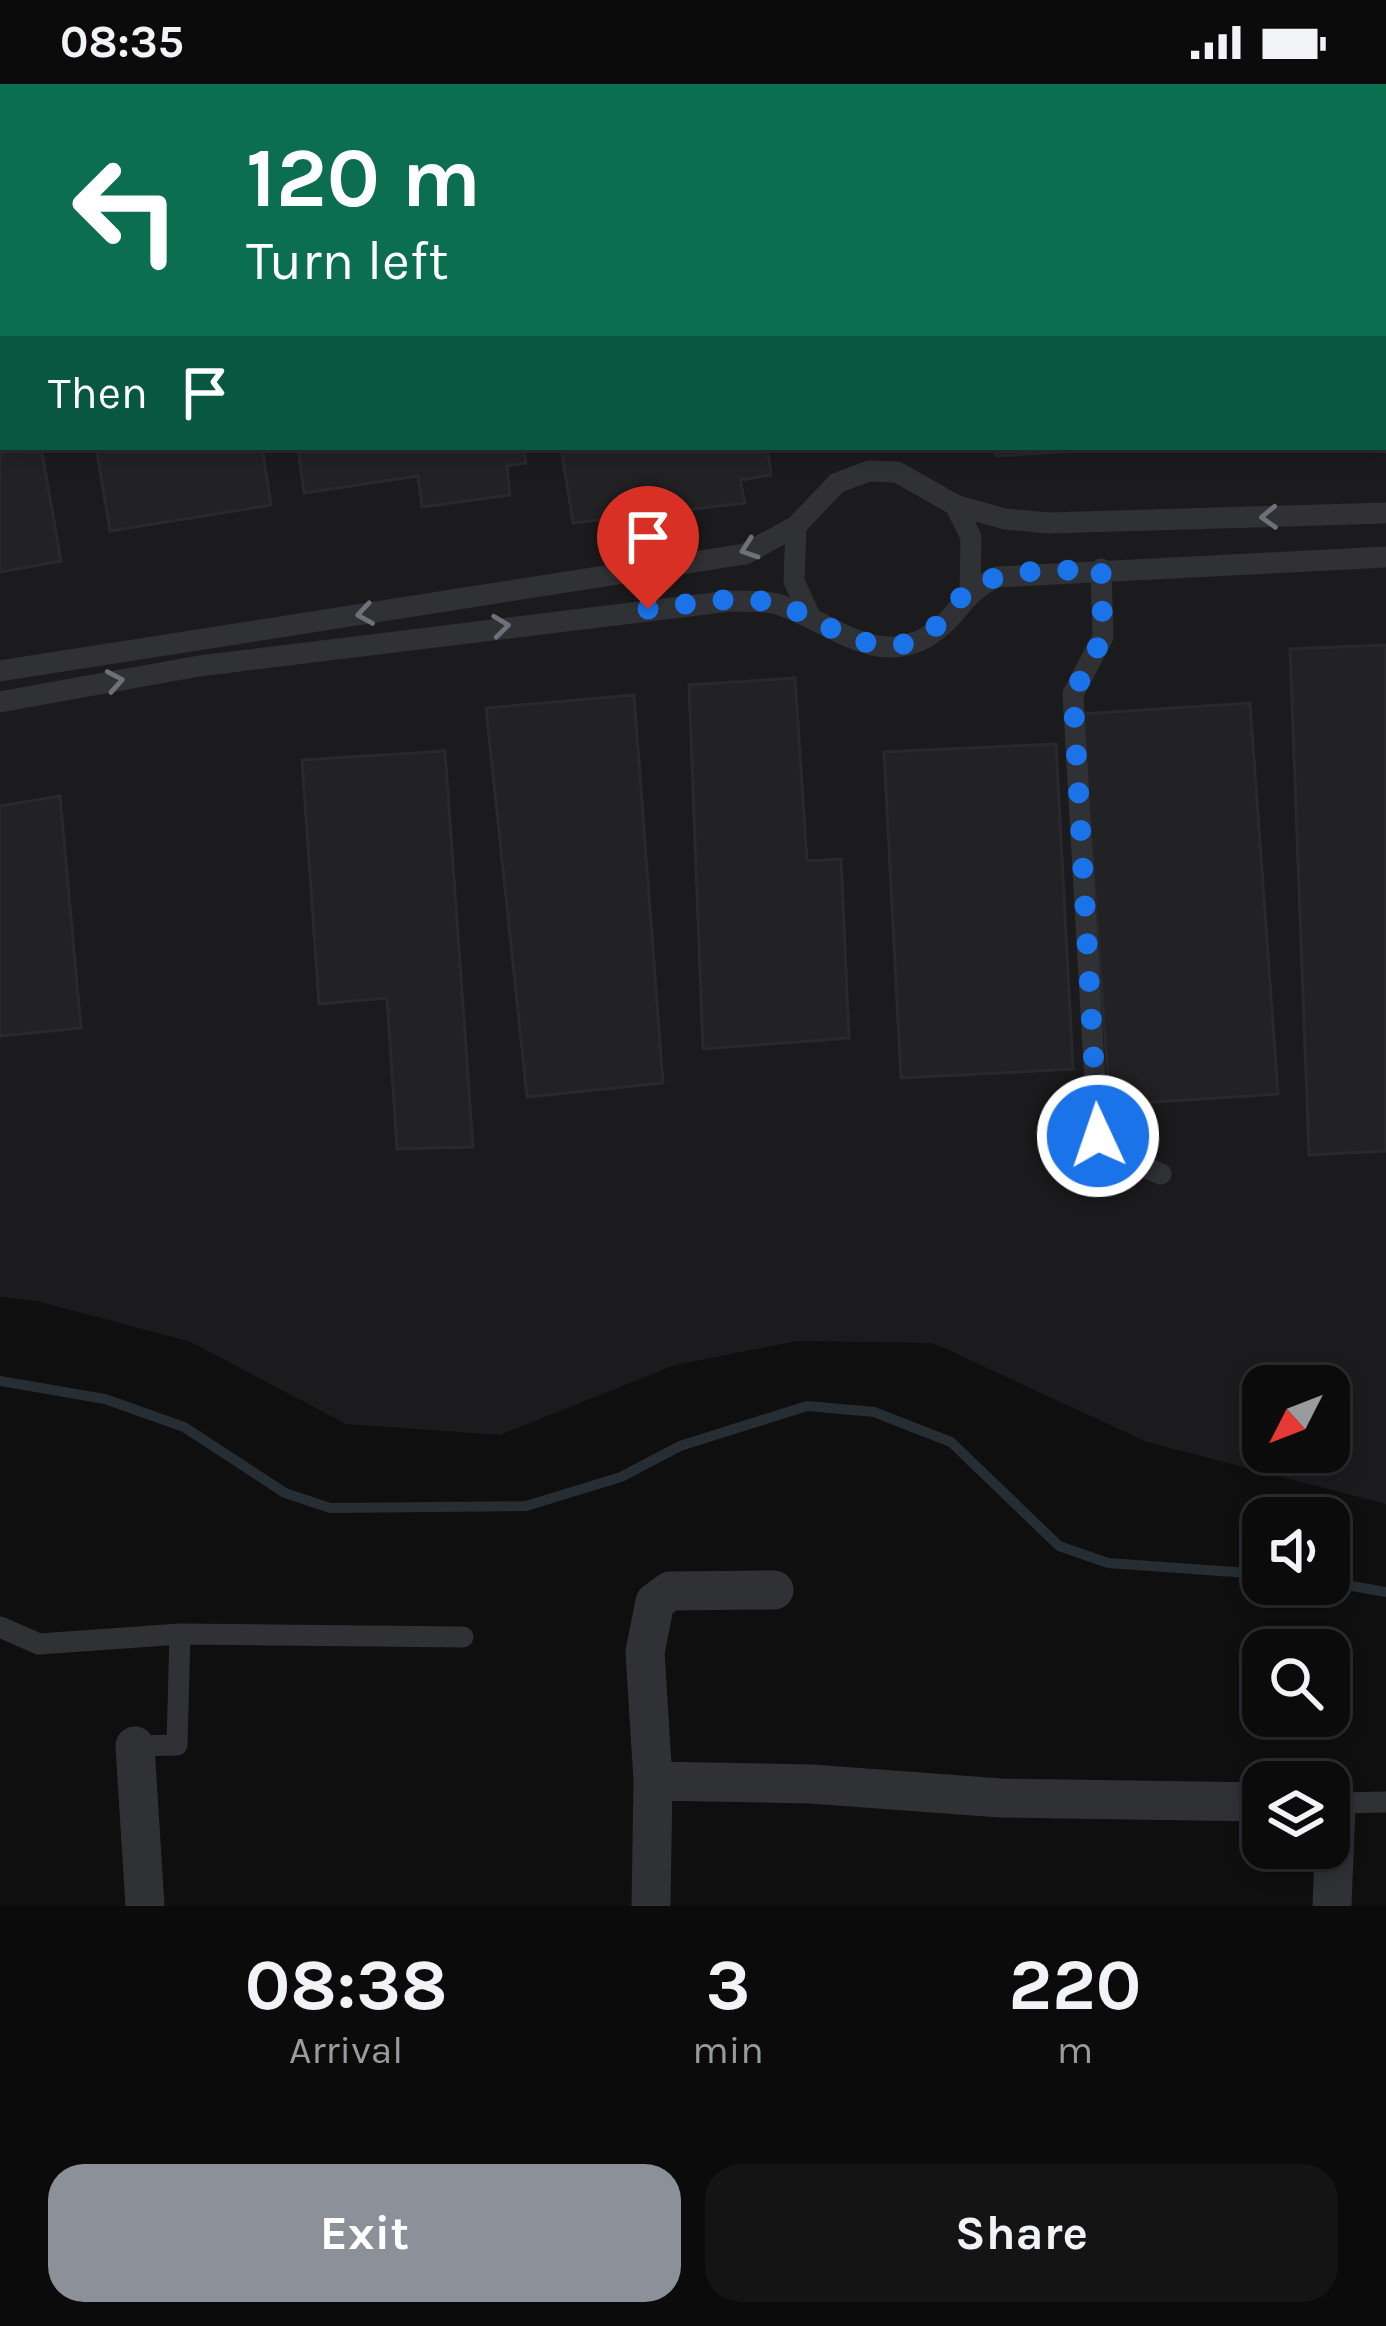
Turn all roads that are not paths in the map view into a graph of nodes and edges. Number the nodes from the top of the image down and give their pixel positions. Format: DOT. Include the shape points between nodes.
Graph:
graph roads {
  1 [pos="866,450"];
  2 [pos="869,471"];
  3 [pos="955,505"];
  4 [pos="1386,513"];
  5 [pos="796,526"];
  6 [pos="1386,557"];
  7 [pos="1101,569"];
  8 [pos="970,589"];
  9 [pos="810,616"];
  10 [pos="0,671"];
  11 [pos="0,702"];
  12 [pos="1160,1174"];
  13 [pos="774,1590"];
  14 [pos="0,1627"];
  15 [pos="180,1634"];
  16 [pos="463,1637"];
  17 [pos="134,1746"];
  18 [pos="652,1781"];
  19 [pos="1242,1802"];
  20 [pos="1386,1802"];
  21 [pos="1350,1803"];
  22 [pos="1332,1869"];
  23 [pos="145,1906"];
  24 [pos="651,1906"];
  25 [pos="1332,1906"];
  1 -- 2 [label="lane"];
  2 -- 3 [label="lane" via="897,472"];
  2 -- 5 [label="lane" via="837,483"];
  4 -- 3 [label="lane, one-way" via="1048,523"];
  3 -- 8 [label="lane" via="971,537"];
  5 -- 9 [label="lane" via="794,581"];
  5 -- 10 [label="lane, one-way" via="745,554"];
  6 -- 7 [label="lane"];
  7 -- 8 [label="lane" via="997,577"];
  7 -- 12 [label="lane" via="1103,637 1073,694 1098,1136 1107,1150"];
  8 -- 9 [label="lane" via="926,638 901,645 840,637"];
  11 -- 9 [label="lane, one-way" via="199,666 607,613 772,602"];
  13 -- 18 [label="street" via="670,1591 655,1602 645,1652"];
  14 -- 15 [label="lane" via="39,1644"];
  15 -- 16 [label="lane"];
  15 -- 17 [label="lane" via="177,1745"];
  17 -- 23 [label="street"];
  18 -- 19 [label="street"];
  18 -- 24 [label="street"];
  20 -- 21 [label="lane"];
  22 -- 25 [label="street"];
}
